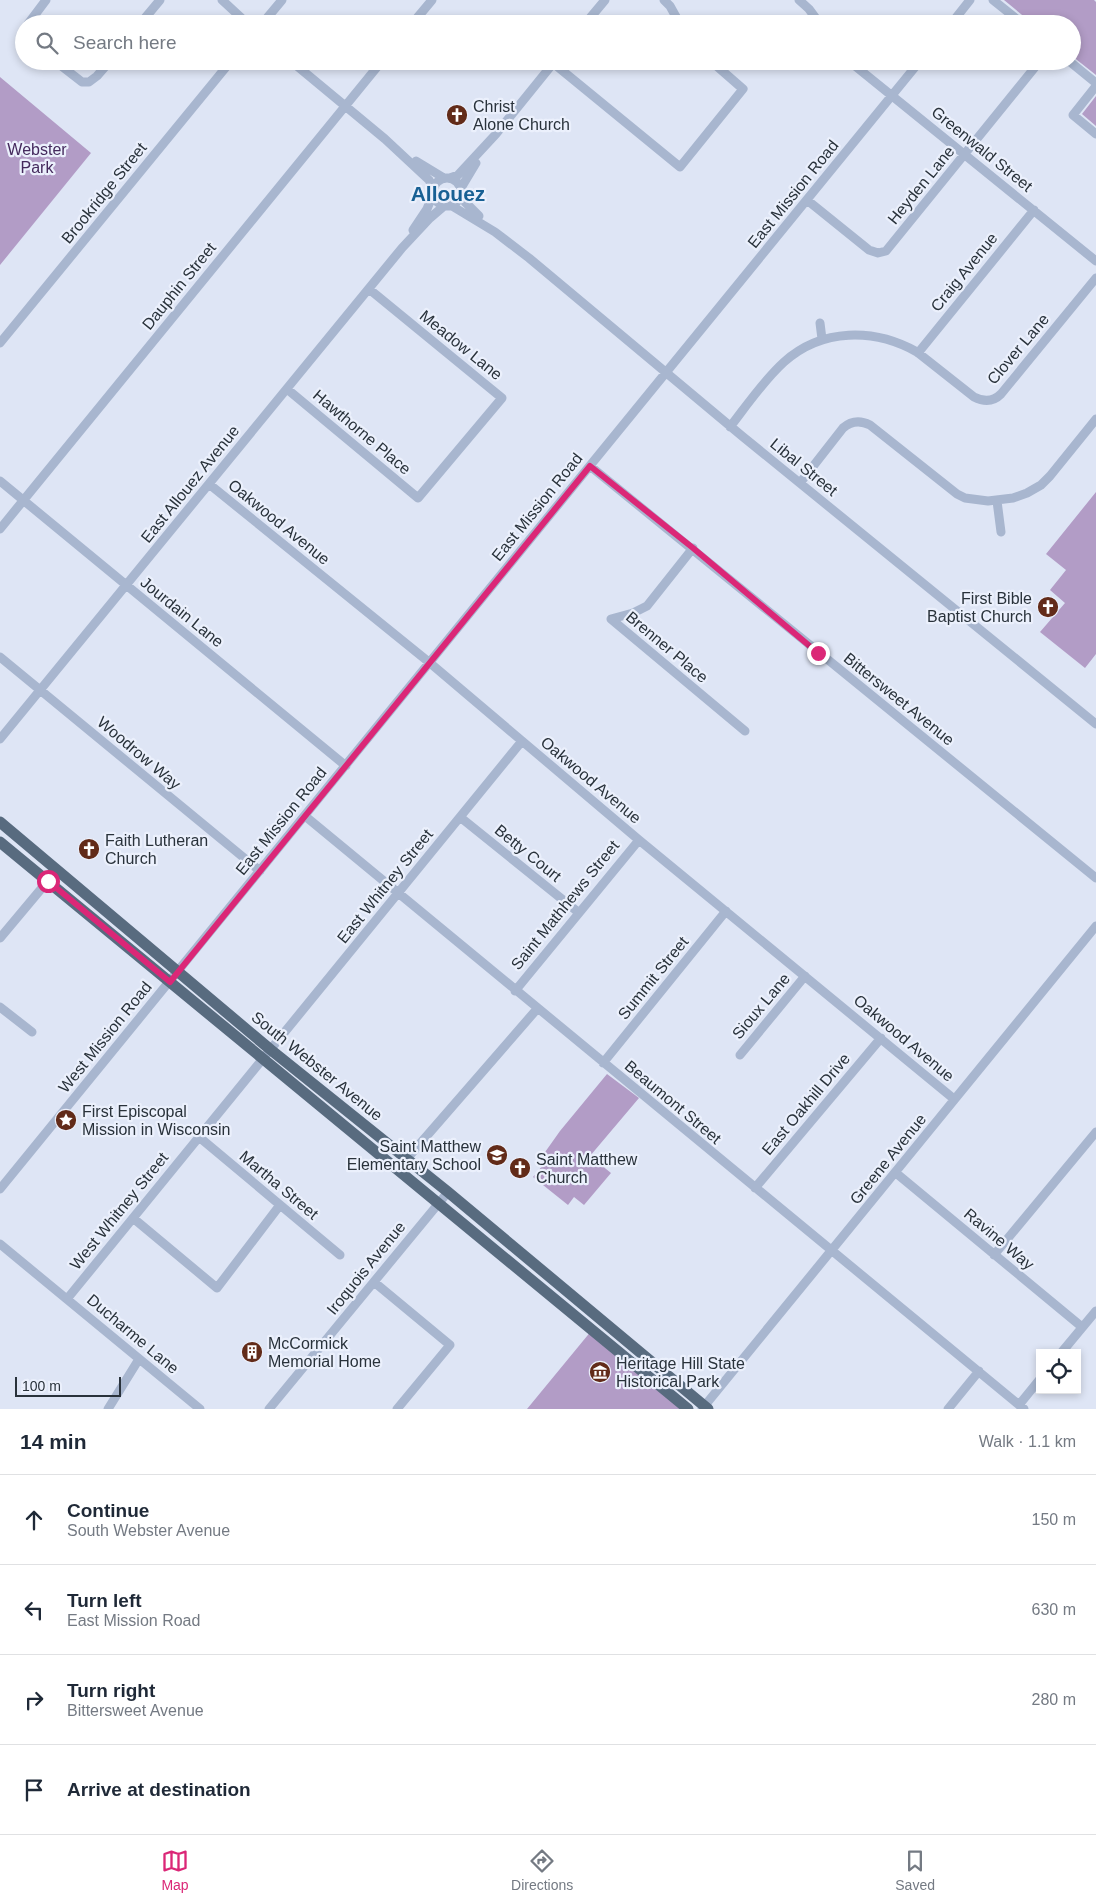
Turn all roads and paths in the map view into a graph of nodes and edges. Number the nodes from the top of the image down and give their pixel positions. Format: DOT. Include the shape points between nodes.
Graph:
graph roads {
  1 [pos="46,0"];
  2 [pos="160,0"];
  3 [pos="222,0"];
  4 [pos="282,0"];
  5 [pos="432,0"];
  6 [pos="605,0"];
  7 [pos="664,0"];
  8 [pos="799,0"];
  9 [pos="970,0"];
  10 [pos="993,0"];
  11 [pos="35,15"];
  12 [pos="148,15"];
  13 [pos="238,15"];
  14 [pos="270,15"];
  15 [pos="420,15"];
  16 [pos="592,15"];
  17 [pos="675,15"];
  18 [pos="813,15"];
  19 [pos="958,15"];
  20 [pos="1012,15"];
  21 [pos="67,70"];
  22 [pos="102,70"];
  23 [pos="224,70"];
  24 [pos="302,70"];
  25 [pos="375,70"];
  26 [pos="548,70"];
  27 [pos="564,70"];
  28 [pos="722,70"];
  29 [pos="860,70"];
  30 [pos="913,70"];
  31 [pos="1033,70"];
  32 [pos="1080,70"];
  33 [pos="1096,84"];
  34 [pos="892,96"];
  35 [pos="345,106"];
  36 [pos="1095,133"];
  37 [pos="496,134"];
  38 [pos="385,140"];
  39 [pos="965,155"];
  40 [pos="447,178"];
  41 [pos="461,190"];
  42 [pos="433,191"];
  43 [pos="807,200"];
  44 [pos="448,206"];
  45 [pos="1034,210"];
  46 [pos="496,232"];
  47 [pos="402,248"];
  48 [pos="1096,261"];
  49 [pos="1096,278"];
  50 [pos="368,289"];
  51 [pos="820,323"];
  52 [pos="822,339"];
  53 [pos="0,343"];
  54 [pos="918,353"];
  55 [pos="666,373"];
  56 [pos="287,389"];
  57 [pos="1096,419"];
  58 [pos="730,427"];
  59 [pos="590,466"];
  60 [pos="0,481"];
  61 [pos="800,483"];
  62 [pos="209,484"];
  63 [pos="418,498"];
  64 [pos="23,500"];
  65 [pos="997,501"];
  66 [pos="0,529"];
  67 [pos="1001,532"];
  68 [pos="693,548"];
  69 [pos="126,585"];
  70 [pos="0,657"];
  71 [pos="430,663"];
  72 [pos="40,690"];
  73 [pos="1096,724"];
  74 [pos="745,731"];
  75 [pos="0,739"];
  76 [pos="522,741"];
  77 [pos="346,766"];
  78 [pos="305,816"];
  79 [pos="460,817"];
  80 [pos="0,822"];
  81 [pos="639,840"];
  82 [pos="0,842"];
  83 [pos="57,870"];
  84 [pos="260,871"];
  85 [pos="1096,878"];
  86 [pos="48,881"];
  87 [pos="398,894"];
  88 [pos="726,911"];
  89 [pos="578,912"];
  90 [pos="1096,926"];
  91 [pos="0,938"];
  92 [pos="805,976"];
  93 [pos="173,977"];
  94 [pos="515,991"];
  95 [pos="0,1007"];
  96 [pos="537,1009"];
  97 [pos="32,1032"];
  98 [pos="880,1038"];
  99 [pos="267,1055"];
  100 [pos="740,1055"];
  101 [pos="603,1063"];
  102 [pos="954,1099"];
  103 [pos="1096,1132"];
  104 [pos="199,1137"];
  105 [pos="406,1159"];
  106 [pos="398,1169"];
  107 [pos="896,1173"];
  108 [pos="755,1188"];
  109 [pos="0,1189"];
  110 [pos="448,1192"];
  111 [pos="438,1203"];
  112 [pos="280,1204"];
  113 [pos="133,1218"];
  114 [pos="0,1244"];
  115 [pos="832,1251"];
  116 [pos="994,1254"];
  117 [pos="340,1255"];
  118 [pos="374,1282"];
  119 [pos="67,1299"];
  120 [pos="1096,1311"];
  121 [pos="1082,1327"];
  122 [pos="1064,1349"];
  123 [pos="139,1359"];
  124 [pos="979,1371"];
  125 [pos="1036,1385"];
  126 [pos="1021,1407"];
  127 [pos="705,1408"];
  128 [pos="108,1409"];
  129 [pos="200,1409"];
  130 [pos="269,1409"];
  131 [pos="397,1409"];
  132 [pos="688,1409"];
  133 [pos="948,1409"];
  1 -- 11 [label="street"];
  2 -- 12 [label="street"];
  3 -- 13 [label="street"];
  4 -- 14 [label="street"];
  5 -- 15 [label="street"];
  6 -- 16 [label="street"];
  7 -- 17 [label="street"];
  8 -- 18 [label="street"];
  9 -- 19 [label="street"];
  10 -- 20 [label="street"];
  21 -- 22 [label="street" via="82,82 89,82"];
  23 -- 53 [label="street, Brookridge Street"];
  24 -- 35 [label="street"];
  25 -- 35 [label="street, Dauphin Street"];
  26 -- 37 [label="street"];
  27 -- 28 [label="street" via="680,166 744,89"];
  29 -- 34 [label="street, Greenwald Street"];
  30 -- 34 [label="street, East Mission Road"];
  31 -- 39 [label="street, Heyden Lane"];
  32 -- 33 [label="street"];
  33 -- 36 [label="street" via="1073,115"];
  34 -- 39 [label="street, Greenwald Street"];
  34 -- 43 [label="street, East Mission Road"];
  35 -- 38 [label="street"];
  35 -- 64 [label="street, Dauphin Street"];
  37 -- 40 [label="street" via="458,175"];
  37 -- 41 [label="street" via="470,170"];
  38 -- 40 [label="street"];
  38 -- 42 [label="street" via="428,180"];
  39 -- 43 [label="street, Heyden Lane" via="890,248 882,252 865,248"];
  39 -- 45 [label="street, Greenwald Street"];
  40 -- 41 [label="street" via="457,182"];
  40 -- 42 [label="street" via="439,180"];
  41 -- 44 [label="street" via="459,201"];
  41 -- 46 [label="street, Libal Street" via="465,202"];
  42 -- 44 [label="street" via="436,202"];
  42 -- 47 [label="street, East Allouez Avenue" via="427,209"];
  43 -- 55 [label="street, East Mission Road"];
  44 -- 46 [label="street, Libal Street"];
  44 -- 47 [label="street, East Allouez Avenue"];
  45 -- 48 [label="street, Greenwald Street"];
  45 -- 54 [label="street, Craig Avenue"];
  46 -- 55 [label="street, Libal Street"];
  47 -- 50 [label="street, East Allouez Avenue"];
  49 -- 54 [label="street, Clover Lane" via="994,400 974,397"];
  50 -- 56 [label="street, East Allouez Avenue"];
  50 -- 63 [label="street, Meadow Lane" via="502,398"];
  51 -- 52 [label="street"];
  52 -- 54 [label="street, Clover Lane" via="868,335 896,342"];
  52 -- 58 [label="street, Clover Lane" via="784,362"];
  55 -- 58 [label="street, Libal Street"];
  55 -- 59 [label="street, East Mission Road"];
  56 -- 62 [label="street, East Allouez Avenue"];
  56 -- 63 [label="street, Hawthorne Place"];
  57 -- 65 [label="street" via="1041,485"];
  58 -- 61 [label="street, Libal Street"];
  59 -- 68 [label="street, Bittersweet Avenue"];
  59 -- 71 [label="street, East Mission Road"];
  60 -- 64 [label="street, Jourdain Lane"];
  61 -- 65 [label="street" via="843,428 852,422 862,422 957,494 976,501"];
  61 -- 73 [label="street, Libal Street"];
  62 -- 69 [label="street, East Allouez Avenue"];
  62 -- 71 [label="street, Oakwood Avenue"];
  64 -- 66 [label="street, Dauphin Street"];
  64 -- 69 [label="street, Jourdain Lane"];
  65 -- 67 [label="street"];
  68 -- 74 [label="street, Brenner Place" via="647,606 611,619"];
  68 -- 85 [label="street, Bittersweet Avenue"];
  69 -- 72 [label="street, East Allouez Avenue"];
  69 -- 77 [label="street, Jourdain Lane"];
  70 -- 72 [label="street, Woodrow Way"];
  71 -- 76 [label="street, Oakwood Avenue"];
  71 -- 77 [label="street, East Mission Road"];
  72 -- 75 [label="street, East Allouez Avenue"];
  72 -- 84 [label="street, Woodrow Way"];
  76 -- 79 [label="street, East Whitney Street"];
  76 -- 81 [label="street, Oakwood Avenue"];
  77 -- 78 [label="street, East Mission Road"];
  78 -- 84 [label="street, East Mission Road"];
  78 -- 87 [label="street, Beaumont Street"];
  79 -- 87 [label="street, East Whitney Street"];
  79 -- 89 [label="street, Betty Court"];
  80 -- 83 [label="main road, South Webster Avenue"];
  81 -- 88 [label="street, Oakwood Avenue"];
  81 -- 89 [label="street, Saint Mathhews Street"];
  82 -- 86 [label="main road, South Webster Avenue"];
  83 -- 86 [label="street"];
  83 -- 93 [label="main road, South Webster Avenue"];
  84 -- 93 [label="street, East Mission Road"];
  86 -- 91 [label="street"];
  86 -- 93 [label="main road, South Webster Avenue"];
  87 -- 94 [label="street, Beaumont Street"];
  87 -- 99 [label="street, East Whitney Street"];
  88 -- 92 [label="street, Oakwood Avenue"];
  88 -- 101 [label="street, Summit Street"];
  89 -- 94 [label="street, Saint Mathhews Street"];
  90 -- 102 [label="street, Greene Avenue"];
  92 -- 98 [label="street, Oakwood Avenue"];
  92 -- 100 [label="street, Sioux Lane"];
  93 -- 99 [label="main road, South Webster Avenue"];
  93 -- 109 [label="street, West Mission Road"];
  94 -- 96 [label="street, Beaumont Street"];
  95 -- 97 [label="street"];
  96 -- 101 [label="street, Beaumont Street"];
  96 -- 105 [label="street"];
  98 -- 102 [label="street, Oakwood Avenue"];
  98 -- 108 [label="street, East Oakhill Drive"];
  99 -- 104 [label="street, West Whitney Street"];
  99 -- 105 [label="main road, South Webster Avenue"];
  99 -- 106 [label="main road, South Webster Avenue"];
  101 -- 108 [label="street, Beaumont Street"];
  102 -- 107 [label="street, Greene Avenue"];
  103 -- 116 [label="street"];
  104 -- 112 [label="street, Martha Street"];
  104 -- 113 [label="street, West Whitney Street"];
  105 -- 106 [label="street"];
  105 -- 110 [label="main road, South Webster Avenue"];
  106 -- 111 [label="main road, South Webster Avenue"];
  107 -- 115 [label="street, Greene Avenue"];
  107 -- 116 [label="street, Ravine Way"];
  108 -- 115 [label="street, Beaumont Street"];
  110 -- 111 [label="street, Iroquois Avenue"];
  110 -- 127 [label="main road, South Webster Avenue"];
  111 -- 118 [label="street, Iroquois Avenue"];
  111 -- 132 [label="main road, South Webster Avenue"];
  112 -- 113 [label="street" via="217,1288"];
  112 -- 117 [label="street, Martha Street"];
  113 -- 119 [label="street, West Whitney Street"];
  114 -- 119 [label="street, Ducharme Lane"];
  115 -- 124 [label="street, Beaumont Street"];
  115 -- 127 [label="street, Greene Avenue"];
  116 -- 121 [label="street, Ravine Way"];
  118 -- 130 [label="street, Iroquois Avenue"];
  118 -- 131 [label="street" via="450,1345"];
  119 -- 123 [label="street, Ducharme Lane"];
  120 -- 121 [label="street"];
  121 -- 122 [label="street"];
  123 -- 128 [label="street"];
  123 -- 129 [label="street, Ducharme Lane"];
  124 -- 126 [label="street, Beaumont Street"];
  124 -- 133 [label="street"];
  125 -- 126 [label="street"];
}
